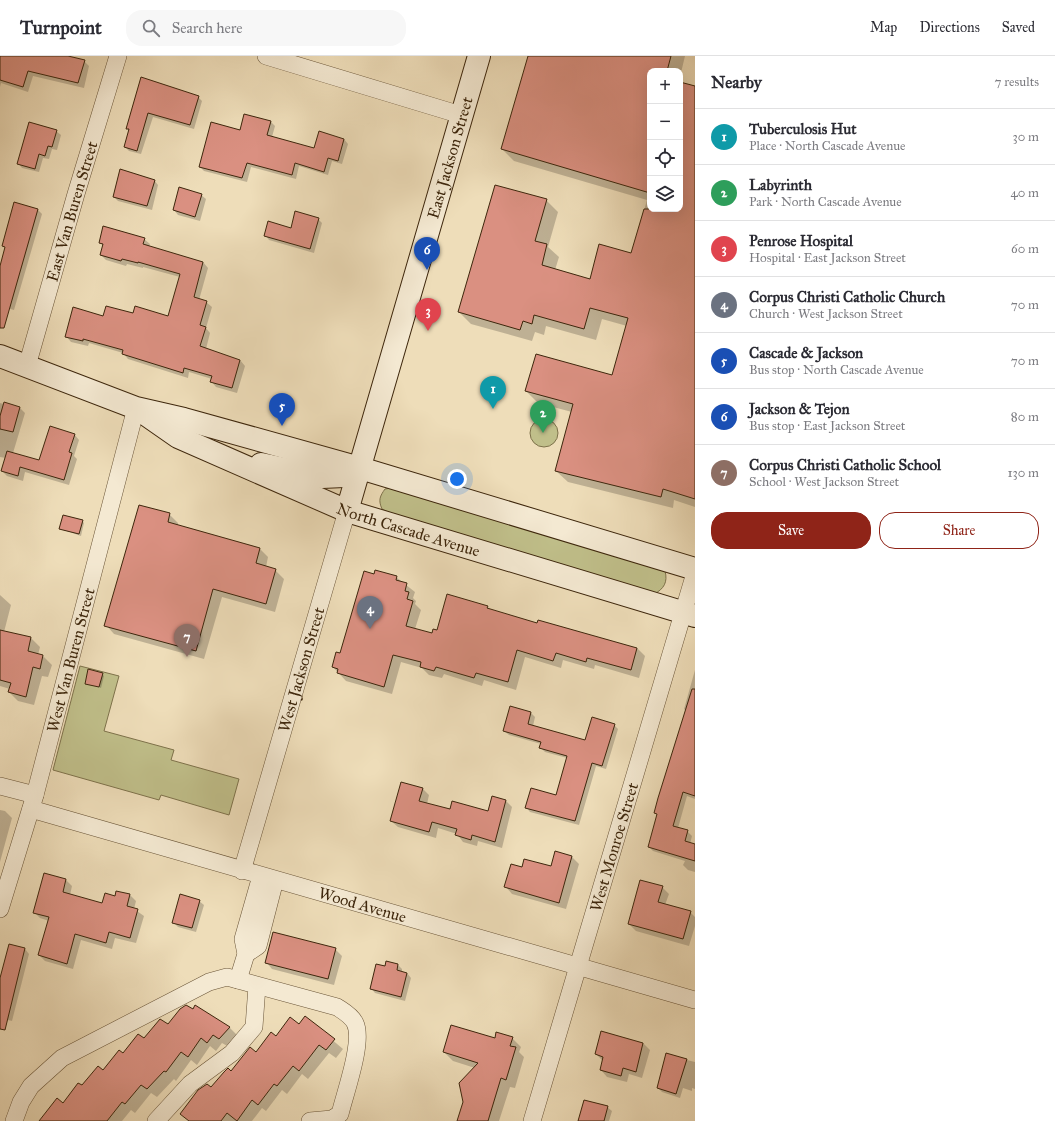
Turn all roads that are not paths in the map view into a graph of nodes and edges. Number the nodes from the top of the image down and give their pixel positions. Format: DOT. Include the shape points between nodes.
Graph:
graph roads {
  1 [pos="118,56"];
  2 [pos="266,56"];
  3 [pos="479,56"];
  4 [pos="461,115"];
  5 [pos="0,356"];
  6 [pos="27,366"];
  7 [pos="136,408"];
  8 [pos="215,453"];
  9 [pos="360,468"];
  10 [pos="348,512"];
  11 [pos="695,568"];
  12 [pos="695,573"];
  13 [pos="689,614"];
  14 [pos="0,786"];
  15 [pos="33,802"];
  16 [pos="242,871"];
  17 [pos="268,878"];
  18 [pos="0,909"];
  19 [pos="578,966"];
  20 [pos="238,980"];
  21 [pos="257,986"];
  22 [pos="695,1000"];
  23 [pos="14,1121"];
  24 [pos="156,1121"];
  25 [pos="310,1121"];
  26 [pos="532,1121"];
  1 -- 6 [label="street, East Van Buren Street"];
  2 -- 4 [label="street"];
  3 -- 4 [label="main road, East Jackson Street"];
  4 -- 9 [label="main road, East Jackson Street"];
  5 -- 6 [label="main road, North Cascade Avenue"];
  6 -- 7 [label="main road, North Cascade Avenue"];
  7 -- 8 [label="main road, North Cascade Avenue" via="178,437"];
  7 -- 9 [label="main road, North Cascade Avenue"];
  7 -- 15 [label="street, West Van Buren Street"];
  8 -- 9 [label="main road" via="322,477 344,476"];
  8 -- 10 [label="main road, North Cascade Avenue"];
  9 -- 10 [label="main road, West Jackson Street"];
  9 -- 11 [label="main road, North Cascade Avenue"];
  10 -- 13 [label="main road, North Cascade Avenue"];
  10 -- 16 [label="street, West Jackson Street"];
  12 -- 13 [label="street, West Monroe Street"];
  13 -- 19 [label="street, West Monroe Street"];
  14 -- 15 [label="street, Wood Avenue"];
  15 -- 16 [label="street, Wood Avenue"];
  15 -- 18 [label="street, West Van Buren Street"];
  16 -- 17 [label="street, Wood Avenue"];
  17 -- 19 [label="street, Wood Avenue"];
  17 -- 20 [label="street" via="258,946 246,954"];
  19 -- 22 [label="street, Wood Avenue"];
  19 -- 26 [label="street, West Monroe Street"];
  20 -- 21 [label="street"];
  20 -- 23 [label="street" via="227,977 209,982 62,1058 31,1086 21,1102"];
  21 -- 24 [label="street" via="254,1027 232,1053 190,1084"];
  21 -- 25 [label="street" via="337,1006 355,1023 358,1042 340,1114 332,1119"];
}
